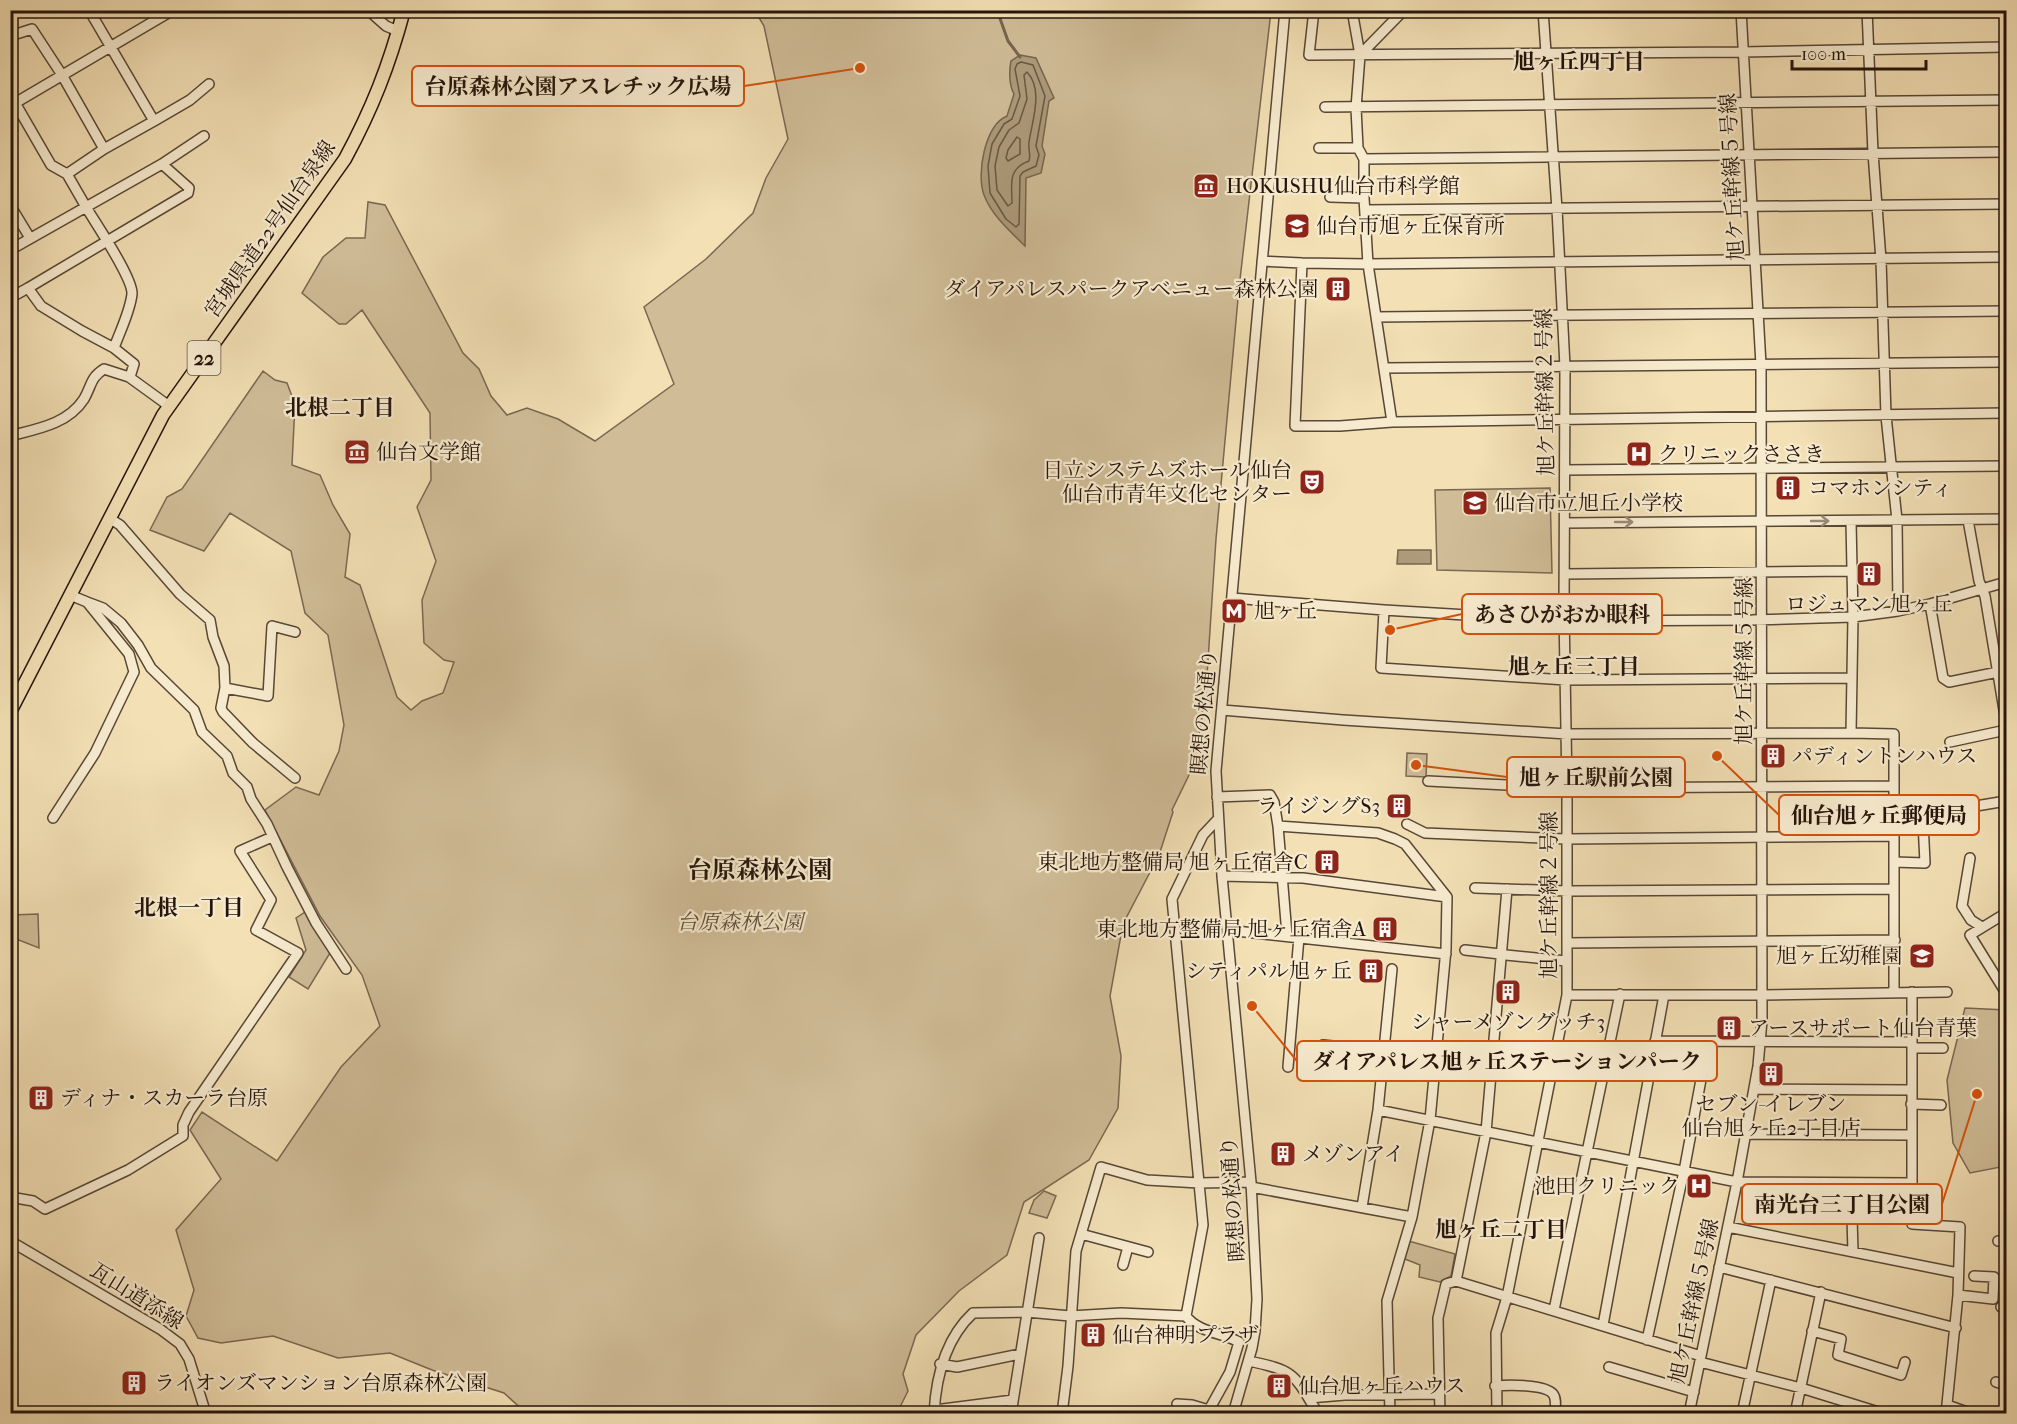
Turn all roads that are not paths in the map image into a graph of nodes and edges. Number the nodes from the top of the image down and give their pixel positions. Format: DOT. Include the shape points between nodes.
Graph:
graph roads {
  1 [pos="172,10"];
  2 [pos="368,10"];
  3 [pos="405,10"];
  4 [pos="1285,10"];
  5 [pos="1314,10"];
  6 [pos="1352,10"];
  7 [pos="1404,10"];
  8 [pos="1544,10"];
  9 [pos="1741,10"];
  10 [pos="1867,10"];
  11 [pos="92,15"];
  12 [pos="398,31"];
  13 [pos="10,36"];
  14 [pos="2007,47"];
  15 [pos="110,48"];
  16 [pos="1869,50"];
  17 [pos="1743,52"];
  18 [pos="1546,54"];
  19 [pos="1359,55"];
  20 [pos="62,75"];
  21 [pos="209,84"];
  22 [pos="2007,100"];
  23 [pos="12,101"];
  24 [pos="1870,102"];
  25 [pos="1746,103"];
  26 [pos="1549,106"];
  27 [pos="1325,107"];
  28 [pos="1356,108"];
  29 [pos="154,121"];
  30 [pos="204,136"];
  31 [pos="1319,148"];
  32 [pos="1358,148"];
  33 [pos="104,149"];
  34 [pos="2007,152"];
  35 [pos="1873,153"];
  36 [pos="1749,156"];
  37 [pos="1553,158"];
  38 [pos="1364,159"];
  39 [pos="162,164"];
  40 [pos="67,174"];
  41 [pos="1330,197"];
  42 [pos="1364,198"];
  43 [pos="2007,204"];
  44 [pos="10,205"];
  45 [pos="1877,206"];
  46 [pos="86,207"];
  47 [pos="1752,207"];
  48 [pos="1557,209"];
  49 [pos="1365,210"];
  50 [pos="30,238"];
  51 [pos="106,242"];
  52 [pos="10,250"];
  53 [pos="2007,257"];
  54 [pos="1881,260"];
  55 [pos="1262,261"];
  56 [pos="1560,261"];
  57 [pos="1755,261"];
  58 [pos="1302,263"];
  59 [pos="1368,264"];
  60 [pos="28,288"];
  61 [pos="10,298"];
  62 [pos="2007,311"];
  63 [pos="1883,312"];
  64 [pos="1759,314"];
  65 [pos="1562,316"];
  66 [pos="1376,317"];
  67 [pos="114,348"];
  68 [pos="2007,362"];
  69 [pos="1886,364"];
  70 [pos="1761,366"];
  71 [pos="1565,367"];
  72 [pos="1385,368"];
  73 [pos="130,377"];
  74 [pos="169,406"];
  75 [pos="2007,413"];
  76 [pos="1762,416"];
  77 [pos="1886,416"];
  78 [pos="1566,421"];
  79 [pos="1392,422"];
  80 [pos="10,436"];
  81 [pos="2007,466"];
  82 [pos="1761,468"];
  83 [pos="1890,468"];
  84 [pos="1565,470"];
  85 [pos="108,519"];
  86 [pos="1968,519"];
  87 [pos="2007,519"];
  88 [pos="1897,520"];
  89 [pos="1761,521"];
  90 [pos="1851,521"];
  91 [pos="1565,523"];
  92 [pos="1852,571"];
  93 [pos="1761,573"];
  94 [pos="1565,574"];
  95 [pos="2007,582"];
  96 [pos="1983,590"];
  97 [pos="70,595"];
  98 [pos="1232,598"];
  99 [pos="87,602"];
  100 [pos="1930,604"];
  101 [pos="1384,610"];
  102 [pos="1898,611"];
  103 [pos="1853,617"];
  104 [pos="1762,620"];
  105 [pos="1564,621"];
  106 [pos="295,632"];
  107 [pos="2007,657"];
  108 [pos="1995,659"];
  109 [pos="1998,672"];
  110 [pos="1851,678"];
  111 [pos="1762,679"];
  112 [pos="1566,680"];
  113 [pos="225,688"];
  114 [pos="1222,710"];
  115 [pos="10,712"];
  116 [pos="2007,722"];
  117 [pos="2007,730"];
  118 [pos="1851,733"];
  119 [pos="1567,734"];
  120 [pos="1762,734"];
  121 [pos="1950,742"];
  122 [pos="295,778"];
  123 [pos="1428,781"];
  124 [pos="1893,786"];
  125 [pos="1567,788"];
  126 [pos="1762,788"];
  127 [pos="1217,797"];
  128 [pos="1893,801"];
  129 [pos="2007,801"];
  130 [pos="1946,811"];
  131 [pos="52,818"];
  132 [pos="1218,819"];
  133 [pos="1407,824"];
  134 [pos="1278,826"];
  135 [pos="1894,836"];
  136 [pos="272,837"];
  137 [pos="1762,838"];
  138 [pos="1566,839"];
  139 [pos="1970,858"];
  140 [pos="1894,862"];
  141 [pos="1222,876"];
  142 [pos="1282,878"];
  143 [pos="1475,888"];
  144 [pos="1507,889"];
  145 [pos="1894,889"];
  146 [pos="1762,890"];
  147 [pos="1568,891"];
  148 [pos="1447,897"];
  149 [pos="2007,913"];
  150 [pos="1982,927"];
  151 [pos="1227,930"];
  152 [pos="1287,935"];
  153 [pos="1299,936"];
  154 [pos="1895,940"];
  155 [pos="1567,943"];
  156 [pos="1762,943"];
  157 [pos="1466,950"];
  158 [pos="1446,954"];
  159 [pos="1503,954"];
  160 [pos="1566,961"];
  161 [pos="346,969"];
  162 [pos="1392,969"];
  163 [pos="1912,992"];
  164 [pos="1947,992"];
  165 [pos="1894,993"];
  166 [pos="2007,993"];
  167 [pos="1620,994"];
  168 [pos="1664,994"];
  169 [pos="1567,995"];
  170 [pos="1763,995"];
  171 [pos="1655,1041"];
  172 [pos="1708,1042"];
  173 [pos="1761,1042"];
  174 [pos="1323,1045"];
  175 [pos="1912,1045"];
  176 [pos="1942,1048"];
  177 [pos="1383,1051"];
  178 [pos="1288,1067"];
  179 [pos="1754,1089"];
  180 [pos="1910,1090"];
  181 [pos="1911,1104"];
  182 [pos="1941,1105"];
  183 [pos="1378,1110"];
  184 [pos="1431,1120"];
  185 [pos="1486,1132"];
  186 [pos="1745,1134"];
  187 [pos="1911,1135"];
  188 [pos="1538,1141"];
  189 [pos="1586,1151"];
  190 [pos="1634,1161"];
  191 [pos="1684,1171"];
  192 [pos="1737,1182"];
  193 [pos="1851,1183"];
  194 [pos="1912,1183"];
  195 [pos="1199,1184"];
  196 [pos="1251,1184"];
  197 [pos="10,1197"];
  198 [pos="1362,1206"];
  199 [pos="1412,1217"];
  200 [pos="1728,1227"];
  201 [pos="1081,1234"];
  202 [pos="1039,1239"];
  203 [pos="10,1240"];
  204 [pos="1128,1247"];
  205 [pos="1148,1252"];
  206 [pos="1853,1252"];
  207 [pos="1123,1265"];
  208 [pos="1719,1267"];
  209 [pos="1958,1272"];
  210 [pos="1974,1276"];
  211 [pos="1771,1280"];
  212 [pos="1456,1281"];
  213 [pos="1821,1292"];
  214 [pos="1958,1295"];
  215 [pos="1507,1297"];
  216 [pos="1554,1310"];
  217 [pos="1027,1312"];
  218 [pos="1071,1316"];
  219 [pos="1186,1316"];
  220 [pos="1603,1325"];
  221 [pos="1956,1328"];
  222 [pos="1812,1331"];
  223 [pos="1647,1340"];
  224 [pos="1020,1354"];
  225 [pos="1700,1359"];
  226 [pos="1249,1361"];
  227 [pos="1905,1362"];
  228 [pos="940,1364"];
  229 [pos="1609,1367"];
  230 [pos="1750,1374"];
  231 [pos="1996,1383"];
  232 [pos="1495,1386"];
  233 [pos="2007,1386"];
  234 [pos="1801,1388"];
  235 [pos="1694,1392"];
  236 [pos="1439,1394"];
  237 [pos="1390,1395"];
  238 [pos="1309,1398"];
  239 [pos="1013,1400"];
  240 [pos="1177,1404"];
  241 [pos="1855,1409"];
  242 [pos="1946,1409"];
  243 [pos="934,1412"];
  244 [pos="1213,1412"];
  245 [pos="1555,1412"];
  246 [pos="206,1413"];
  247 [pos="1011,1413"];
  248 [pos="1062,1413"];
  249 [pos="1233,1413"];
  250 [pos="1318,1413"];
  251 [pos="1390,1413"];
  252 [pos="1440,1413"];
  253 [pos="1497,1413"];
  254 [pos="1570,1413"];
  255 [pos="1689,1413"];
  256 [pos="1742,1413"];
  257 [pos="1796,1413"];
  258 [pos="1885,1413"];
  259 [pos="1973,1413"];
  1 -- 15 [label="street"];
  2 -- 12 [label="street"];
  3 -- 12 [label="main road, 宮城県道22号仙台泉線 / 22"];
  4 -- 55 [label="street, 瞑想の松通り"];
  5 -- 19 [label="street" via="1309,55"];
  6 -- 19 [label="street"];
  7 -- 19 [label="street"];
  8 -- 18 [label="street, 旭ケ丘幹線２号線"];
  9 -- 17 [label="street, 旭ケ丘幹線５号線"];
  10 -- 16 [label="street"];
  11 -- 15 [label="street"];
  12 -- 74 [label="main road, 宮城県道22号仙台泉線 / 22" via="380,87 345,159"];
  13 -- 20 [label="street" via="32,29"];
  14 -- 16 [label="street"];
  15 -- 20 [label="street"];
  15 -- 29 [label="street"];
  16 -- 17 [label="street"];
  16 -- 24 [label="street"];
  17 -- 18 [label="street"];
  17 -- 25 [label="street, 旭ケ丘幹線５号線"];
  18 -- 19 [label="street"];
  18 -- 26 [label="street, 旭ケ丘幹線２号線"];
  19 -- 28 [label="street"];
  20 -- 23 [label="street"];
  20 -- 33 [label="street"];
  21 -- 29 [label="street"];
  22 -- 24 [label="street"];
  23 -- 40 [label="street" via="51,165"];
  24 -- 25 [label="street"];
  24 -- 35 [label="street"];
  25 -- 26 [label="street"];
  25 -- 36 [label="street, 旭ケ丘幹線５号線"];
  26 -- 28 [label="street"];
  26 -- 37 [label="street, 旭ケ丘幹線２号線"];
  27 -- 28 [label="street"];
  28 -- 32 [label="street"];
  29 -- 33 [label="street"];
  30 -- 39 [label="street"];
  31 -- 32 [label="street"];
  32 -- 38 [label="street"];
  33 -- 40 [label="street"];
  34 -- 35 [label="street"];
  35 -- 36 [label="street"];
  35 -- 45 [label="street"];
  36 -- 37 [label="street"];
  36 -- 47 [label="street, 旭ケ丘幹線５号線"];
  37 -- 38 [label="street"];
  37 -- 48 [label="street, 旭ケ丘幹線２号線"];
  38 -- 42 [label="street"];
  39 -- 46 [label="street"];
  39 -- 51 [label="street" via="189,188 188,193"];
  40 -- 46 [label="street"];
  41 -- 42 [label="street"];
  42 -- 49 [label="street"];
  43 -- 45 [label="street"];
  44 -- 50 [label="street"];
  45 -- 47 [label="street"];
  45 -- 54 [label="street"];
  46 -- 50 [label="street"];
  46 -- 51 [label="street"];
  47 -- 48 [label="street"];
  47 -- 57 [label="street, 旭ケ丘幹線５号線"];
  48 -- 49 [label="street"];
  48 -- 56 [label="street, 旭ケ丘幹線２号線"];
  49 -- 59 [label="street"];
  50 -- 52 [label="street"];
  51 -- 60 [label="street"];
  51 -- 67 [label="street" via="132,291"];
  53 -- 54 [label="street"];
  54 -- 57 [label="street"];
  54 -- 63 [label="street"];
  55 -- 58 [label="street"];
  55 -- 98 [label="street, 瞑想の松通り"];
  56 -- 57 [label="street"];
  56 -- 59 [label="street"];
  56 -- 65 [label="street, 旭ケ丘幹線２号線"];
  57 -- 64 [label="street, 旭ケ丘幹線５号線"];
  58 -- 59 [label="street"];
  58 -- 79 [label="street" via="1294,426"];
  59 -- 66 [label="street"];
  60 -- 61 [label="street"];
  60 -- 67 [label="street" via="41,306"];
  62 -- 63 [label="street"];
  63 -- 64 [label="street"];
  63 -- 69 [label="street"];
  64 -- 65 [label="street"];
  64 -- 70 [label="street, 旭ケ丘幹線５号線"];
  65 -- 66 [label="street"];
  65 -- 71 [label="street, 旭ケ丘幹線２号線"];
  66 -- 72 [label="street"];
  67 -- 73 [label="street" via="134,364"];
  68 -- 69 [label="street"];
  69 -- 70 [label="street"];
  69 -- 77 [label="street"];
  70 -- 71 [label="street"];
  70 -- 76 [label="street, 旭ケ丘幹線５号線"];
  71 -- 72 [label="street"];
  71 -- 78 [label="street, 旭ケ丘幹線２号線"];
  72 -- 79 [label="street"];
  73 -- 74 [label="street"];
  73 -- 80 [label="street" via="104,369 94,375 84,399 57,423"];
  74 -- 85 [label="main road, 宮城県道22号仙台泉線 / 22"];
  75 -- 77 [label="street"];
  76 -- 77 [label="street"];
  76 -- 78 [label="street"];
  76 -- 82 [label="street, 旭ケ丘幹線５号線"];
  77 -- 83 [label="street"];
  78 -- 79 [label="street"];
  78 -- 84 [label="street, 旭ケ丘幹線２号線"];
  81 -- 83 [label="street"];
  82 -- 83 [label="street"];
  82 -- 84 [label="street"];
  82 -- 89 [label="street, 旭ケ丘幹線５号線"];
  83 -- 88 [label="street"];
  84 -- 91 [label="street, 旭ケ丘幹線２号線"];
  85 -- 97 [label="main road, 宮城県道22号仙台泉線 / 22"];
  85 -- 113 [label="street" via="120,525 180,594 210,620 223,661"];
  86 -- 87 [label="street"];
  86 -- 88 [label="street"];
  86 -- 96 [label="street"];
  88 -- 90 [label="street"];
  88 -- 102 [label="street"];
  89 -- 90 [label="street, one-way"];
  91 -- 89 [label="street, one-way"];
  89 -- 93 [label="street, 旭ケ丘幹線５号線"];
  90 -- 92 [label="street"];
  91 -- 94 [label="street, 旭ケ丘幹線２号線"];
  92 -- 93 [label="street"];
  92 -- 103 [label="street"];
  93 -- 94 [label="street"];
  93 -- 104 [label="street, 旭ケ丘幹線５号線"];
  94 -- 105 [label="street, 旭ケ丘幹線２号線"];
  95 -- 96 [label="street"];
  96 -- 100 [label="street"];
  96 -- 108 [label="street"];
  97 -- 99 [label="street"];
  97 -- 115 [label="main road, 宮城県道22号仙台泉線 / 22"];
  98 -- 101 [label="street"];
  98 -- 114 [label="street, 瞑想の松通り"];
  99 -- 131 [label="street" via="129,654 134,672 95,753"];
  99 -- 136 [label="street" via="103,608 121,623 151,668 194,710 202,732 227,756 233,773 248,787"];
  100 -- 102 [label="street"];
  100 -- 109 [label="street" via="1943,678 1949,682"];
  101 -- 105 [label="street"];
  101 -- 112 [label="street" via="1381,668"];
  102 -- 103 [label="street"];
  103 -- 104 [label="street"];
  103 -- 110 [label="street"];
  104 -- 105 [label="street"];
  104 -- 111 [label="street, 旭ケ丘幹線５号線"];
  105 -- 112 [label="street, 旭ケ丘幹線２号線"];
  106 -- 113 [label="street" via="273,626 268,696"];
  107 -- 108 [label="street"];
  108 -- 109 [label="street"];
  109 -- 116 [label="street"];
  110 -- 111 [label="street"];
  110 -- 118 [label="street"];
  111 -- 112 [label="street"];
  111 -- 120 [label="street, 旭ケ丘幹線５号線"];
  112 -- 119 [label="street, 旭ケ丘幹線２号線"];
  113 -- 122 [label="street" via="223,712"];
  114 -- 119 [label="street"];
  114 -- 127 [label="street, 瞑想の松通り"];
  117 -- 121 [label="street"];
  118 -- 120 [label="street"];
  118 -- 124 [label="street" via="1894,734"];
  119 -- 120 [label="street"];
  119 -- 125 [label="street, 旭ケ丘幹線２号線"];
  120 -- 126 [label="street, 旭ケ丘幹線５号線"];
  123 -- 125 [label="street"];
  124 -- 126 [label="street"];
  124 -- 128 [label="street"];
  125 -- 126 [label="street"];
  125 -- 138 [label="street, 旭ケ丘幹線２号線"];
  126 -- 137 [label="street, 旭ケ丘幹線５号線"];
  127 -- 132 [label="street, 瞑想の松通り"];
  127 -- 134 [label="street" via="1270,795"];
  128 -- 135 [label="street"];
  128 -- 140 [label="street" via="1922,801 1925,863"];
  129 -- 130 [label="street"];
  132 -- 141 [label="street, 瞑想の松通り"];
  132 -- 195 [label="street" via="1203,835 1172,899"];
  133 -- 138 [label="street" via="1425,833"];
  134 -- 142 [label="street"];
  134 -- 148 [label="street" via="1395,838 1405,844"];
  135 -- 137 [label="street"];
  135 -- 140 [label="street"];
  136 -- 161 [label="street" via="316,923"];
  136 -- 197 [label="street" via="240,851 271,900 256,930 298,953 189,1112 183,1136 128,1170 45,1209 33,1201"];
  137 -- 138 [label="street"];
  137 -- 146 [label="street, 旭ケ丘幹線５号線"];
  138 -- 147 [label="street, 旭ケ丘幹線２号線"];
  139 -- 150 [label="street" via="1962,906 1971,920"];
  140 -- 145 [label="street"];
  141 -- 142 [label="street"];
  141 -- 151 [label="street, 瞑想の松通り"];
  142 -- 148 [label="street"];
  142 -- 152 [label="street"];
  143 -- 144 [label="street"];
  144 -- 147 [label="street"];
  144 -- 159 [label="street"];
  145 -- 146 [label="street"];
  145 -- 154 [label="street"];
  146 -- 147 [label="street"];
  146 -- 156 [label="street, 旭ケ丘幹線５号線"];
  147 -- 155 [label="street, 旭ケ丘幹線２号線"];
  148 -- 158 [label="street"];
  149 -- 150 [label="street"];
  150 -- 166 [label="street" via="1970,934"];
  151 -- 152 [label="street"];
  151 -- 196 [label="street, 瞑想の松通り"];
  152 -- 153 [label="street"];
  153 -- 158 [label="street"];
  153 -- 178 [label="street"];
  154 -- 156 [label="street"];
  154 -- 165 [label="street"];
  155 -- 156 [label="street"];
  155 -- 160 [label="street, 旭ケ丘幹線２号線"];
  156 -- 170 [label="street, 旭ケ丘幹線５号線"];
  157 -- 159 [label="street"];
  158 -- 184 [label="street"];
  159 -- 160 [label="street"];
  159 -- 185 [label="street"];
  160 -- 169 [label="street, 旭ケ丘幹線２号線"];
  162 -- 177 [label="street"];
  163 -- 164 [label="street"];
  163 -- 165 [label="street"];
  163 -- 175 [label="street"];
  165 -- 170 [label="street"];
  167 -- 168 [label="street"];
  167 -- 169 [label="street"];
  167 -- 189 [label="street"];
  168 -- 170 [label="street"];
  168 -- 171 [label="street"];
  169 -- 188 [label="street, 旭ケ丘幹線２号線"];
  170 -- 173 [label="street, 旭ケ丘幹線５号線"];
  171 -- 172 [label="street"];
  171 -- 190 [label="street"];
  172 -- 173 [label="street"];
  172 -- 191 [label="street"];
  173 -- 175 [label="street"];
  173 -- 179 [label="street, 旭ケ丘幹線５号線"];
  174 -- 177 [label="street"];
  175 -- 176 [label="street"];
  175 -- 180 [label="street"];
  177 -- 183 [label="street"];
  179 -- 180 [label="street"];
  179 -- 186 [label="street, 旭ケ丘幹線５号線"];
  180 -- 181 [label="street"];
  181 -- 182 [label="street"];
  181 -- 187 [label="street"];
  183 -- 184 [label="street"];
  183 -- 198 [label="street"];
  184 -- 185 [label="street"];
  184 -- 199 [label="street"];
  185 -- 188 [label="street"];
  185 -- 212 [label="street"];
  186 -- 187 [label="street"];
  186 -- 192 [label="street, 旭ケ丘幹線５号線"];
  187 -- 194 [label="street"];
  188 -- 189 [label="street"];
  188 -- 215 [label="street, 旭ケ丘幹線２号線"];
  189 -- 190 [label="street"];
  189 -- 216 [label="street"];
  190 -- 191 [label="street"];
  190 -- 220 [label="street"];
  191 -- 192 [label="street"];
  191 -- 223 [label="street"];
  192 -- 193 [label="street"];
  192 -- 200 [label="street, 旭ケ丘幹線５号線"];
  193 -- 194 [label="street"];
  193 -- 206 [label="street"];
  194 -- 209 [label="street" via="1912,1224 1960,1227"];
  195 -- 196 [label="street"];
  195 -- 201 [label="street" via="1147,1180 1101,1167"];
  195 -- 219 [label="street" via="1203,1225"];
  196 -- 198 [label="street"];
  196 -- 226 [label="street, 瞑想の松通り" via="1257,1299 1256,1331"];
  198 -- 199 [label="street"];
  199 -- 237 [label="street" via="1387,1301"];
  200 -- 206 [label="street"];
  200 -- 208 [label="street, 旭ケ丘幹線５号線"];
  201 -- 204 [label="street"];
  201 -- 218 [label="street"];
  202 -- 217 [label="street"];
  203 -- 246 [label="street, 瓦山道添線" via="180,1344 189,1359"];
  204 -- 205 [label="street"];
  204 -- 207 [label="street"];
  206 -- 209 [label="street"];
  208 -- 211 [label="street"];
  208 -- 225 [label="street, 旭ケ丘幹線５号線"];
  209 -- 214 [label="street"];
  210 -- 214 [label="street" via="1994,1277 1993,1299"];
  211 -- 213 [label="street"];
  211 -- 230 [label="street"];
  212 -- 215 [label="street"];
  212 -- 236 [label="street" via="1446,1284 1438,1318"];
  213 -- 221 [label="street"];
  213 -- 222 [label="street"];
  214 -- 221 [label="street"];
  215 -- 216 [label="street"];
  215 -- 232 [label="street, 旭ケ丘幹線２号線" via="1496,1333"];
  216 -- 220 [label="street"];
  217 -- 218 [label="street"];
  217 -- 224 [label="street"];
  217 -- 228 [label="street" via="973,1313 960,1325"];
  218 -- 219 [label="street"];
  218 -- 248 [label="street"];
  219 -- 244 [label="street" via="1239,1342"];
  220 -- 223 [label="street"];
  221 -- 242 [label="street"];
  222 -- 227 [label="street" via="1841,1339 1838,1355 1901,1374"];
  222 -- 234 [label="street"];
  223 -- 225 [label="street"];
  224 -- 228 [label="street" via="957,1367"];
  224 -- 239 [label="street"];
  225 -- 230 [label="street"];
  225 -- 235 [label="street, 旭ケ丘幹線５号線"];
  226 -- 238 [label="street" via="1285,1370 1297,1379"];
  226 -- 249 [label="street, 瞑想の松通り"];
  228 -- 243 [label="street"];
  229 -- 235 [label="street"];
  230 -- 234 [label="street"];
  230 -- 256 [label="street"];
  231 -- 233 [label="street"];
  232 -- 245 [label="street" via="1550,1392 1555,1398"];
  232 -- 253 [label="street, 旭ケ丘幹線２号線"];
  234 -- 241 [label="street"];
  234 -- 257 [label="street"];
  235 -- 255 [label="street, 旭ケ丘幹線５号線"];
  236 -- 237 [label="street"];
  236 -- 252 [label="street"];
  237 -- 238 [label="street"];
  237 -- 251 [label="street"];
  238 -- 250 [label="street"];
  239 -- 243 [label="street"];
  239 -- 247 [label="street"];
  240 -- 244 [label="street"];
  241 -- 258 [label="street"];
  242 -- 259 [label="street"];
  245 -- 254 [label="street"];
}
